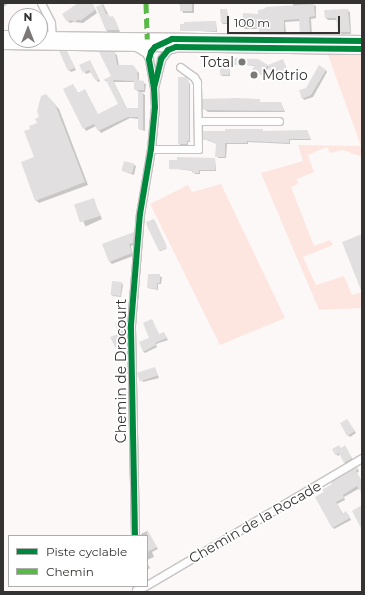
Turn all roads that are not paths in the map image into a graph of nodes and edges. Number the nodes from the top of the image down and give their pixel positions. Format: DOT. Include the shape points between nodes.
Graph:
graph roads {
  1 [pos="41,3"];
  2 [pos="48,40"];
  3 [pos="52,41"];
  4 [pos="362,41"];
  5 [pos="174,43"];
  6 [pos="3,44"];
  7 [pos="136,46"];
  8 [pos="155,47"];
  9 [pos="362,49"];
  10 [pos="149,59"];
  11 [pos="161,59"];
  12 [pos="180,67"];
  13 [pos="154,88"];
  14 [pos="198,121"];
  15 [pos="279,121"];
  16 [pos="151,149"];
  17 [pos="362,458"];
  18 [pos="135,535"];
  19 [pos="148,584"];
  1 -- 3 [label="street" via="51,23"];
  2 -- 3 [label="main road"];
  3 -- 5 [label="main road"];
  3 -- 6 [label="main road"];
  3 -- 7 [label="main road"];
  4 -- 5 [label="main road"];
  5 -- 8 [label="main road"];
  5 -- 9 [label="main road"];
  5 -- 11 [label="street"];
  7 -- 8 [label="main road"];
  7 -- 10 [label="street" via="146,53"];
  8 -- 10 [label="street"];
  8 -- 11 [label="street"];
  10 -- 13 [label="street, Chemin de Drocourt"];
  11 -- 13 [label="street, Chemin de Drocourt"];
  12 -- 14 [label="street" via="197,82"];
  13 -- 16 [label="street, Chemin de Drocourt"];
  14 -- 15 [label="street"];
  14 -- 16 [label="street" via="198,149"];
  16 -- 18 [label="street, Chemin de Drocourt" via="140,214 131,325"];
  17 -- 19 [label="street, Chemin de la Rocade"];
}
